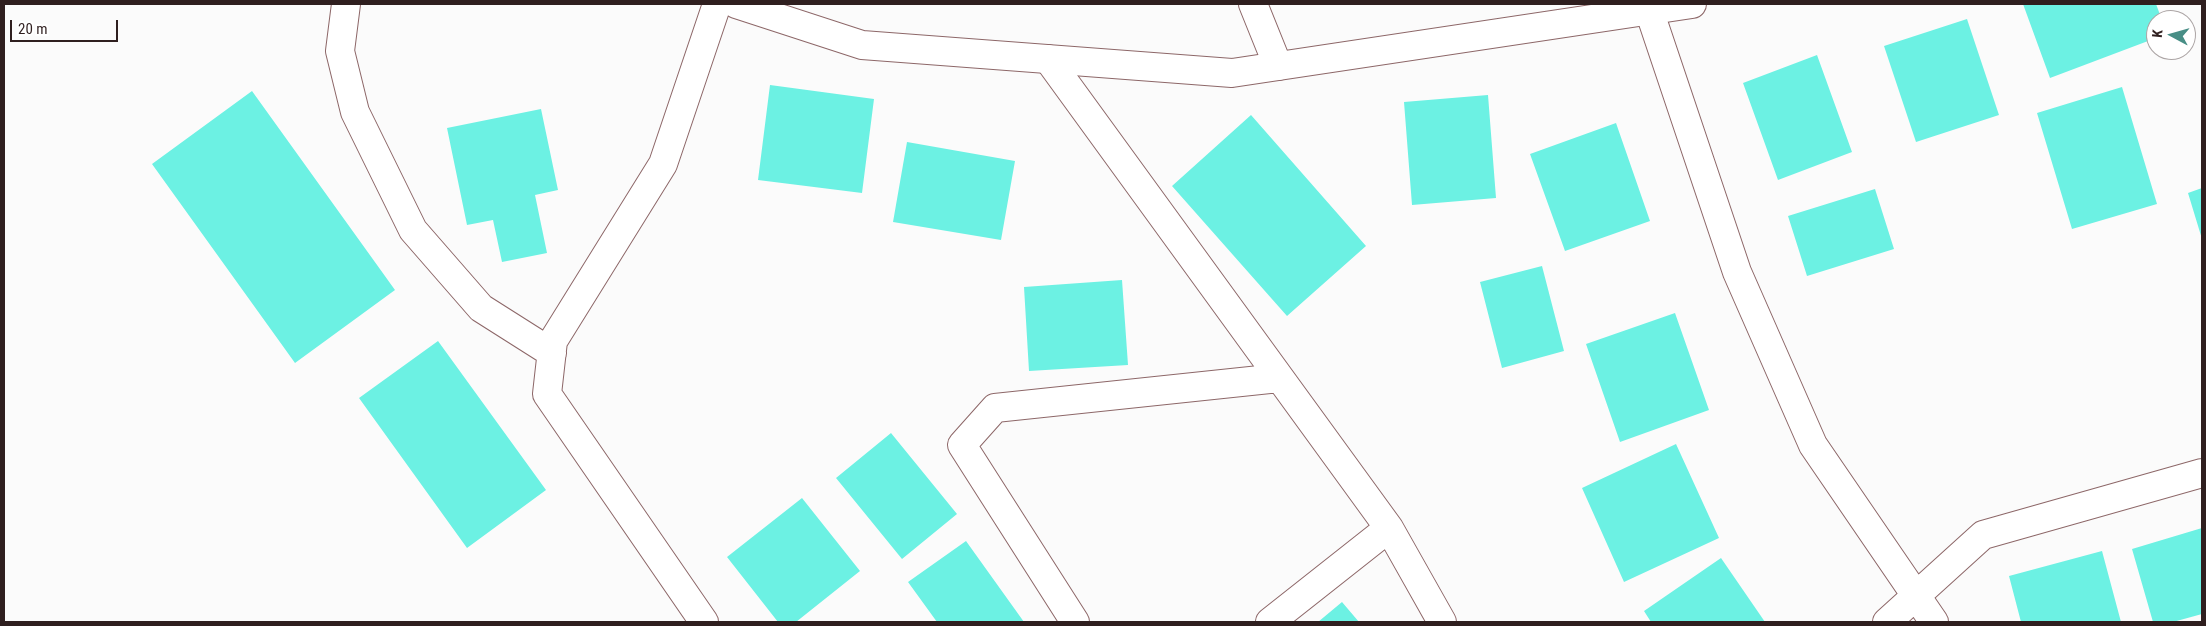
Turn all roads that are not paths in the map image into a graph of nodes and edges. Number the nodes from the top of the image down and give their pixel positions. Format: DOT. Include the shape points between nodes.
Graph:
graph roads {
  1 [pos="346,4"];
  2 [pos="717,4"];
  3 [pos="736,4"];
  4 [pos="1253,4"];
  5 [pos="1692,4"];
  6 [pos="1648,7"];
  7 [pos="1048,59"];
  8 [pos="1278,66"];
  9 [pos="552,353"];
  10 [pos="1279,378"];
  11 [pos="2202,473"];
  12 [pos="1389,528"];
  13 [pos="1916,595"];
  14 [pos="704,622"];
  15 [pos="1075,622"];
  16 [pos="1270,622"];
  17 [pos="1442,622"];
  18 [pos="1886,622"];
  19 [pos="1934,622"];
  1 -- 9 [label="street" via="340,52 355,112 414,230 481,308"];
  2 -- 9 [label="street" via="663,164 553,341"];
  3 -- 7 [label="street" via="862,46"];
  4 -- 8 [label="street"];
  5 -- 6 [label="street"];
  6 -- 8 [label="street"];
  6 -- 13 [label="street" via="1737,272 1813,445"];
  7 -- 8 [label="street" via="1232,73"];
  7 -- 10 [label="street"];
  9 -- 14 [label="street" via="547,394"];
  10 -- 12 [label="street"];
  10 -- 15 [label="street" via="995,408 962,444"];
  11 -- 13 [label="street" via="1982,535"];
  12 -- 16 [label="street"];
  12 -- 17 [label="street"];
  13 -- 18 [label="street"];
  13 -- 19 [label="street"];
}
